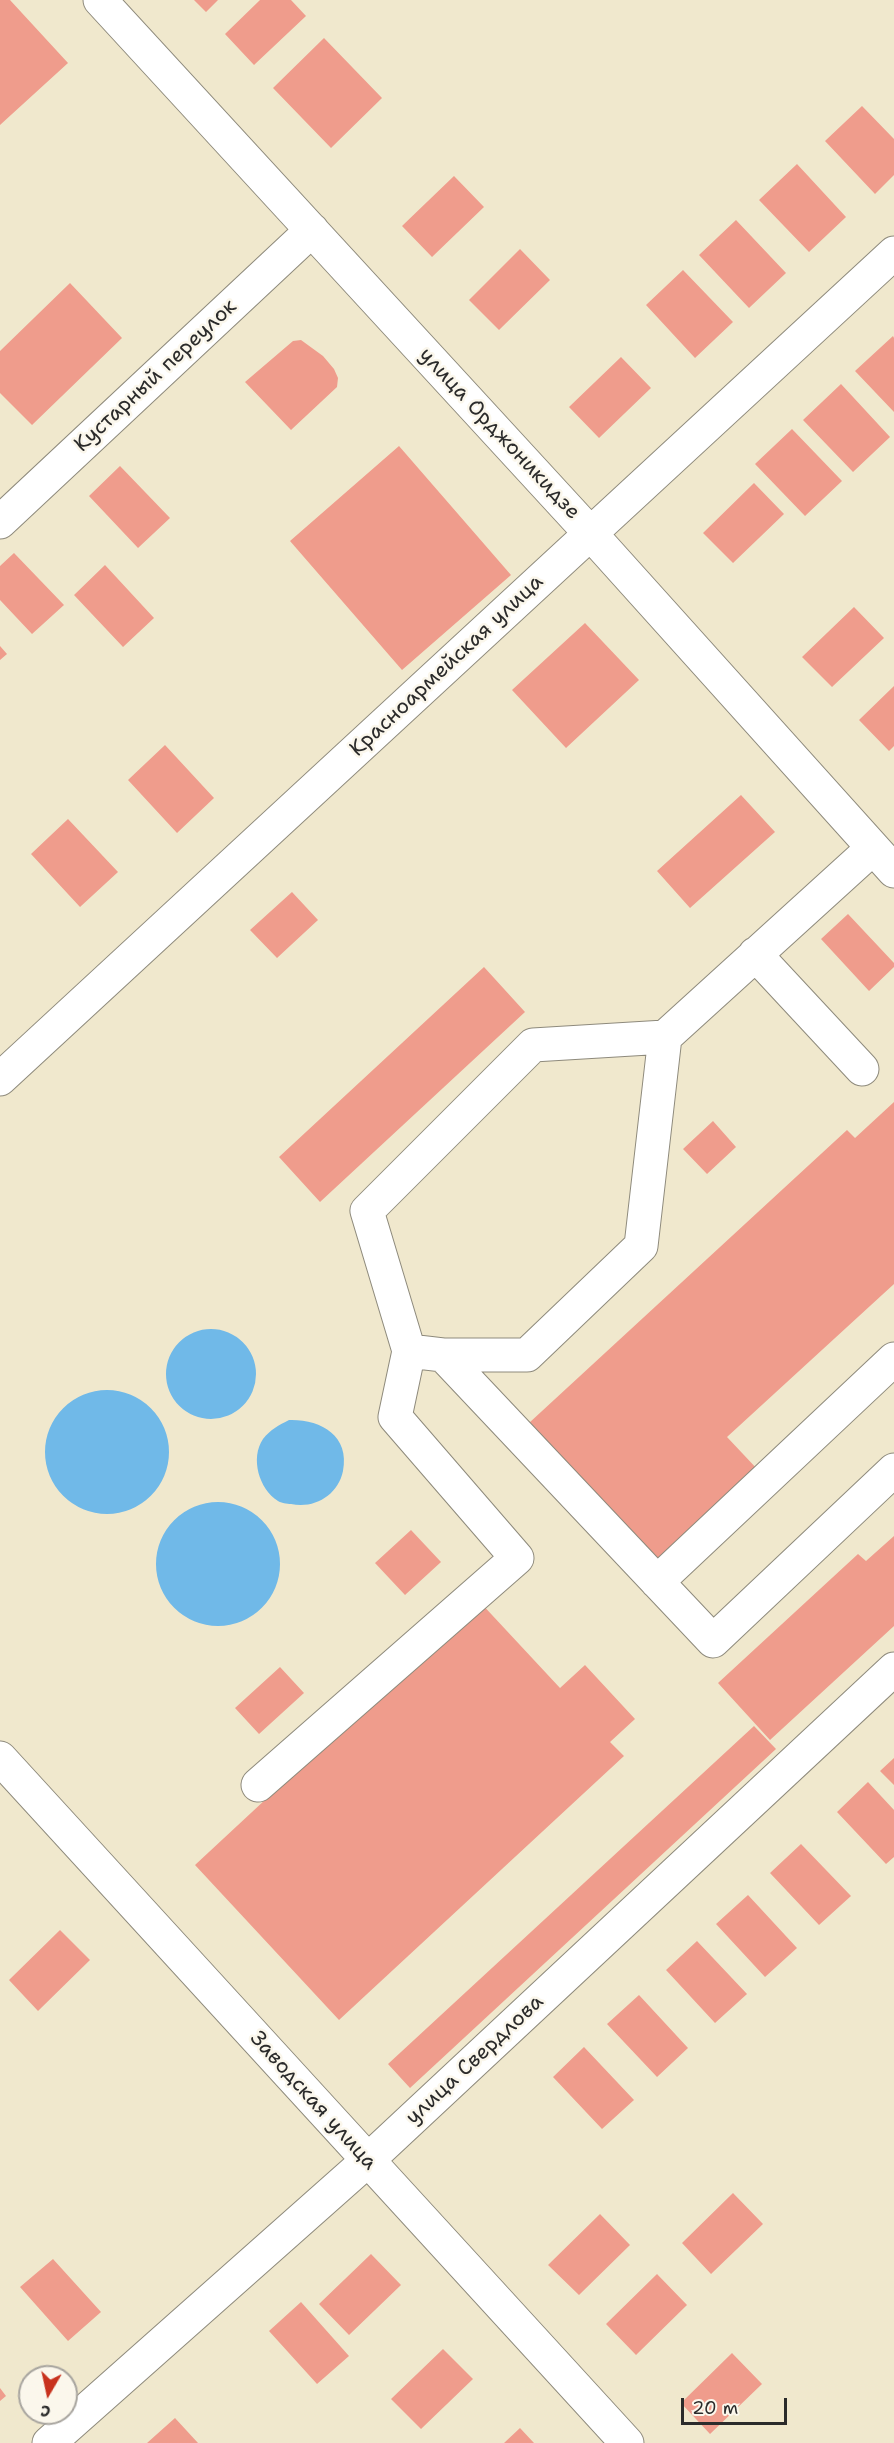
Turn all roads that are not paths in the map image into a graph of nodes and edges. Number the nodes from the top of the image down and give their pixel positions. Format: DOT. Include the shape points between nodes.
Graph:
graph roads {
  1 [pos="100,0"];
  2 [pos="312,230"];
  3 [pos="894,253"];
  4 [pos="0,522"];
  5 [pos="590,532"];
  6 [pos="884,859"];
  7 [pos="755,954"];
  8 [pos="665,1037"];
  9 [pos="862,1069"];
  10 [pos="0,1079"];
  11 [pos="409,1351"];
  12 [pos="443,1355"];
  13 [pos="894,1359"];
  14 [pos="894,1470"];
  15 [pos="657,1582"];
  16 [pos="894,1669"];
  17 [pos="0,1758"];
  18 [pos="258,1785"];
  19 [pos="367,2161"];
  20 [pos="50,2443"];
  21 [pos="627,2443"];
  1 -- 2 [label="street, улица Орджоникидзе"];
  2 -- 4 [label="street, Кустарный переулок"];
  2 -- 5 [label="street, улица Орджоникидзе"];
  3 -- 5 [label="street, Красноармейская улица"];
  5 -- 6 [label="street, улица Орджоникидзе"];
  5 -- 10 [label="street, Красноармейская улица"];
  6 -- 7 [label="street"];
  7 -- 8 [label="street"];
  7 -- 9 [label="street"];
  8 -- 11 [label="street" via="533,1045 367,1211"];
  8 -- 12 [label="street" via="642,1246 527,1355"];
  11 -- 12 [label="street"];
  11 -- 18 [label="street" via="395,1417 517,1558"];
  12 -- 15 [label="street"];
  13 -- 15 [label="street"];
  14 -- 15 [label="street" via="713,1641"];
  16 -- 19 [label="street, улица Свердлова"];
  17 -- 19 [label="street, Заводская улица"];
  19 -- 20 [label="street, улица Свердлова"];
  19 -- 21 [label="street, Заводская улица"];
}
